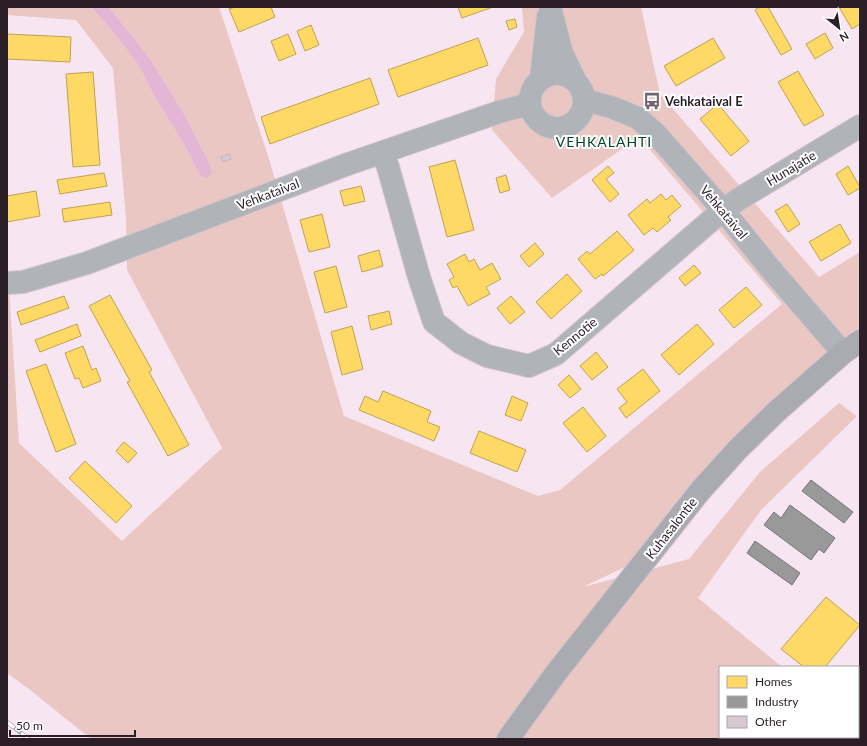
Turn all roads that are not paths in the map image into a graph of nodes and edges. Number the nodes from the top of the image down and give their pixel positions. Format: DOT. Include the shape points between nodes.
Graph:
graph roads {
  1 [pos="550,7"];
  2 [pos="541,78"];
  3 [pos="574,80"];
  4 [pos="585,100"];
  5 [pos="529,104"];
  6 [pos="860,126"];
  7 [pos="382,153"];
  8 [pos="723,210"];
  9 [pos="7,283"];
  10 [pos="860,340"];
  11 [pos="843,353"];
  12 [pos="508,739"];
  1 -- 2 [label="street"];
  1 -- 3 [label="street" via="562,53"];
  2 -- 3 [label="street" via="552,74 564,74"];
  2 -- 5 [label="street" via="534,85"];
  3 -- 4 [label="street" via="582,89"];
  4 -- 5 [label="street" via="583,111 577,120 569,126 559,128 548,127 539,122 532,114"];
  4 -- 8 [label="street, Vehkataival" via="638,118 656,134"];
  5 -- 7 [label="street, Vehkataival"];
  6 -- 8 [label="street, Hunajatie"];
  7 -- 8 [label="street, Kennotie" via="434,322 461,344 487,356 529,366 556,354"];
  7 -- 9 [label="street, Vehkataival" via="87,263 23,282"];
  8 -- 11 [label="street, Vehkataival"];
  10 -- 11 [label="main road, Kuhasalontie"];
  11 -- 12 [label="main road, Kuhasalontie" via="744,443 700,491 556,673"];
}
